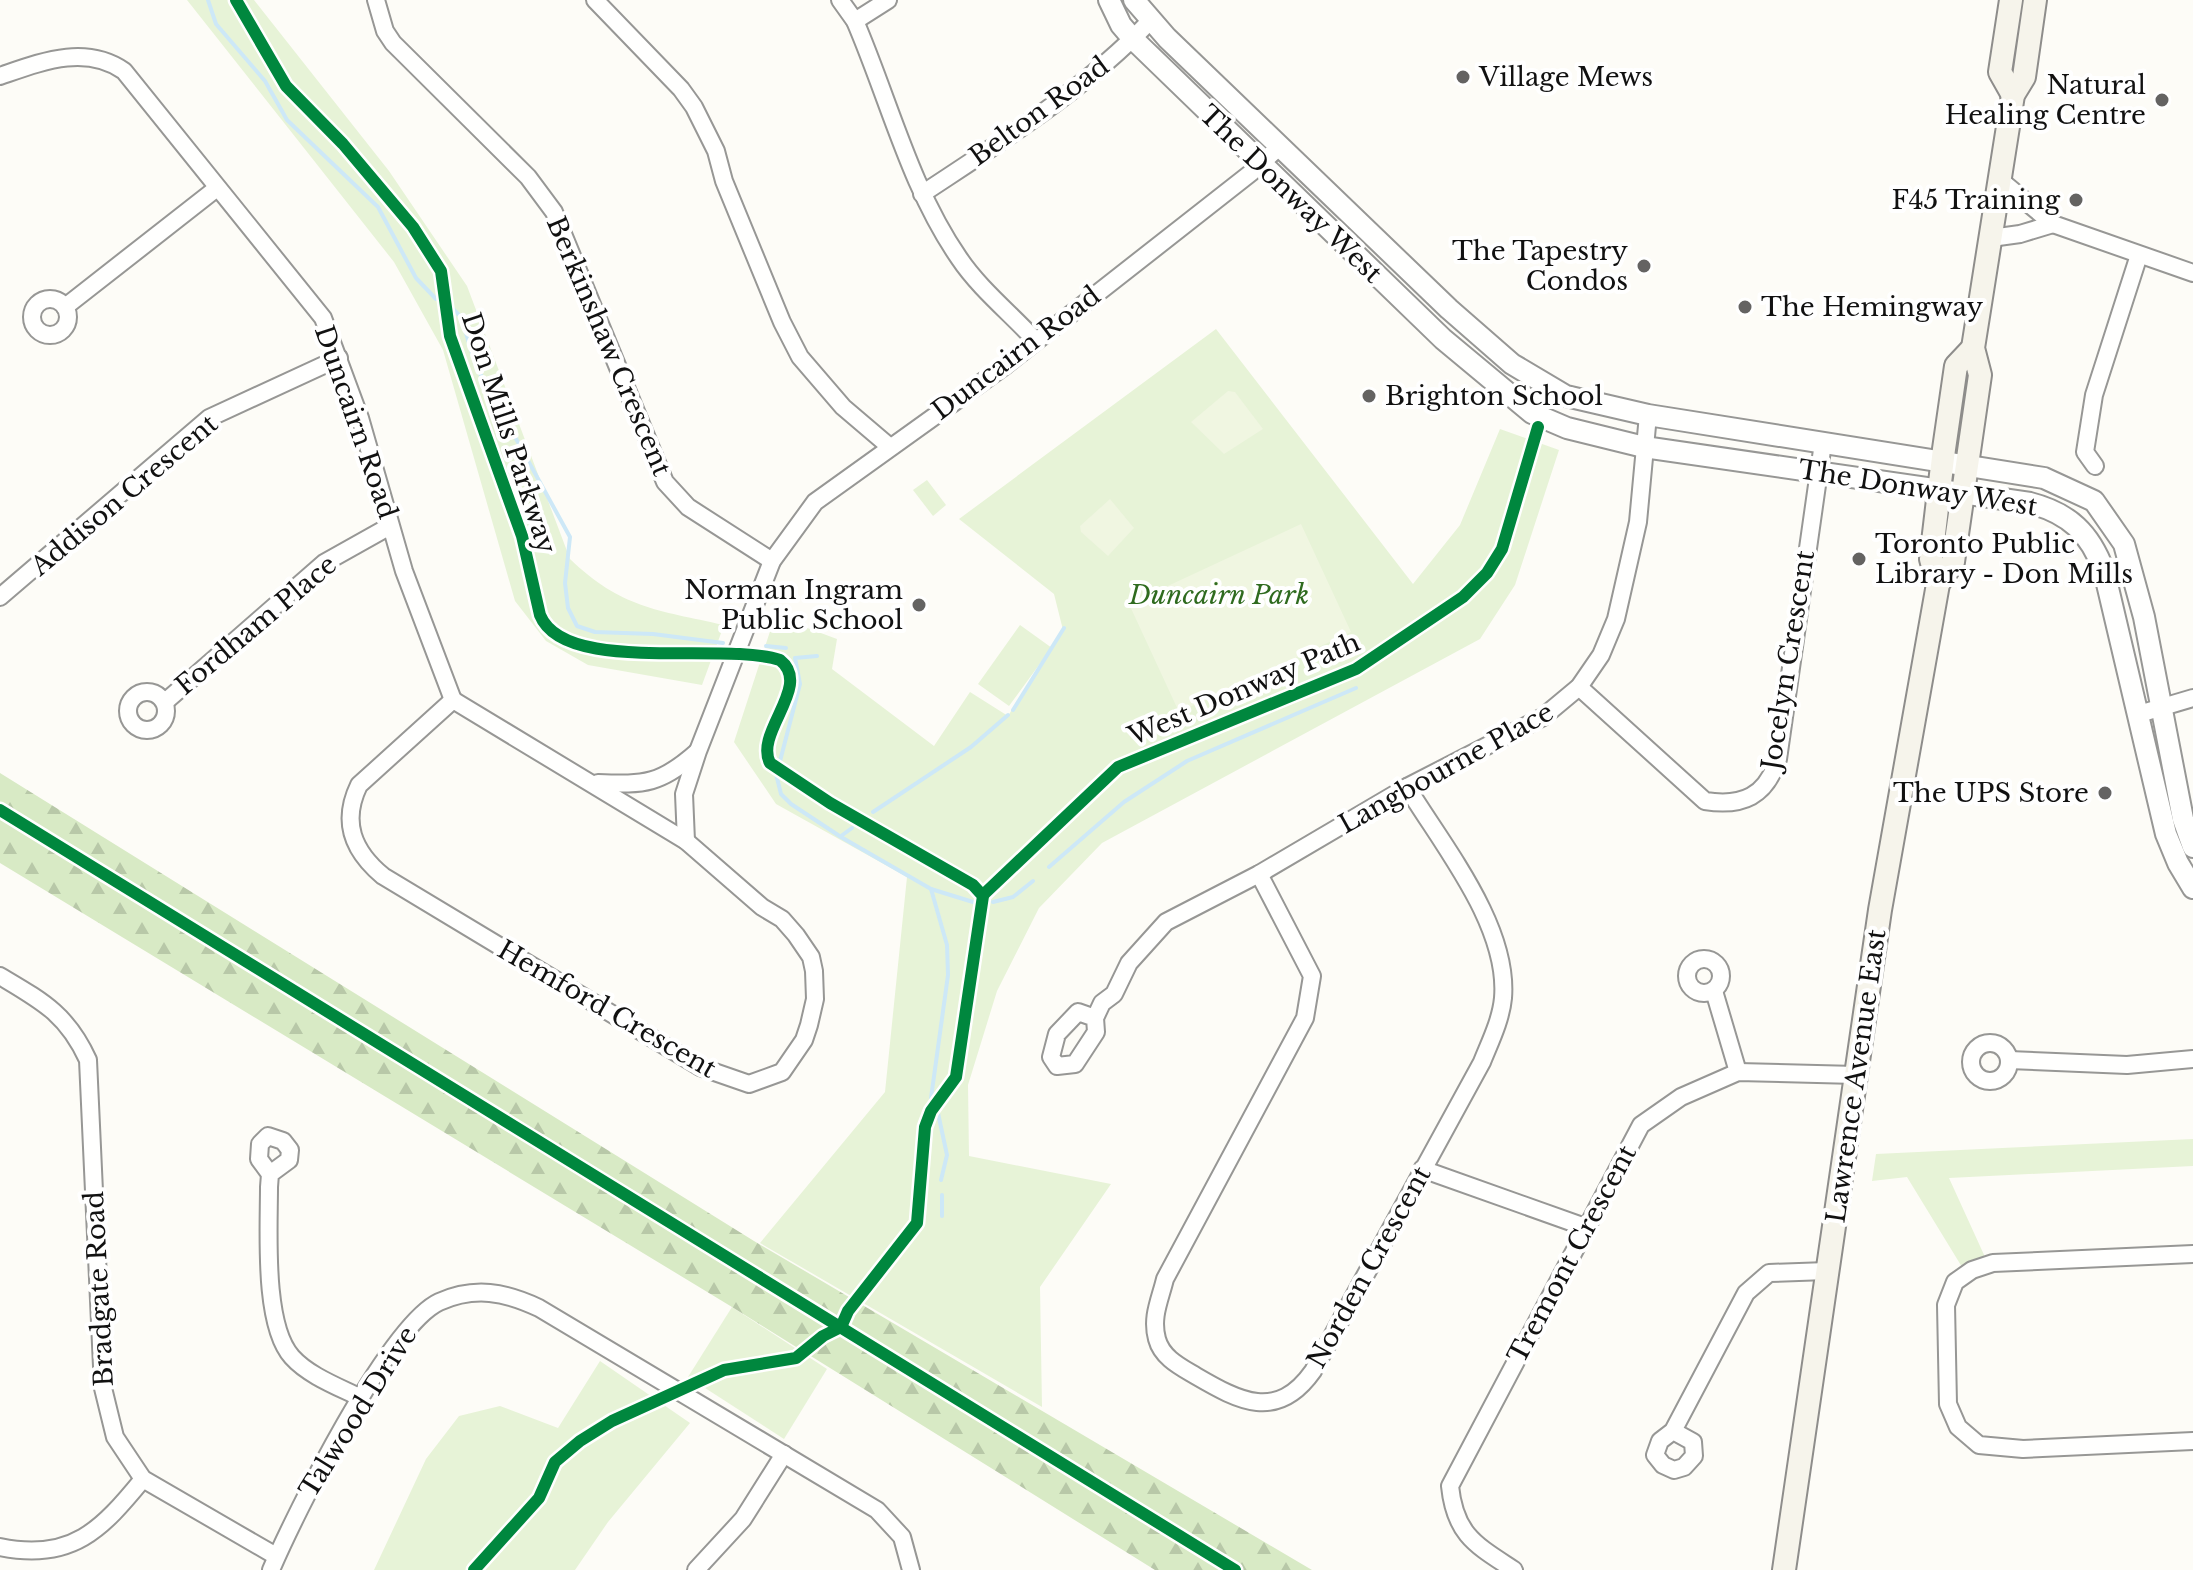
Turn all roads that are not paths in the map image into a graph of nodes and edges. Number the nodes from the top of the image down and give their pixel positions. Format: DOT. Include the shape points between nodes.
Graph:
graph roads {
  1 [pos="376,0"];
  2 [pos="595,0"];
  3 [pos="840,0"];
  4 [pos="888,0"];
  5 [pos="1109,0"];
  6 [pos="1134,0"];
  7 [pos="2011,0"];
  8 [pos="2035,0"];
  9 [pos="855,21"];
  10 [pos="1150,21"];
  11 [pos="1133,39"];
  12 [pos="0,76"];
  13 [pos="2013,95"];
  14 [pos="1279,147"];
  15 [pos="1260,166"];
  16 [pos="2000,180"];
  17 [pos="217,188"];
  18 [pos="922,194"];
  19 [pos="2053,224"];
  20 [pos="1991,238"];
  21 [pos="2139,255"];
  22 [pos="2193,273"];
  23 [pos="65,307"];
  24 [pos="1034,339"];
  25 [pos="1973,348"];
  26 [pos="1502,356"];
  27 [pos="339,358"];
  28 [pos="1485,377"];
  29 [pos="1648,415"];
  30 [pos="1823,443"];
  31 [pos="890,447"];
  32 [pos="1644,447"];
  33 [pos="1942,464"];
  34 [pos="2095,466"];
  35 [pos="1966,467"];
  36 [pos="1817,471"];
  37 [pos="1938,491"];
  38 [pos="1963,495"];
  39 [pos="390,526"];
  40 [pos="772,561"];
  41 [pos="1938,584"];
  42 [pos="0,597"];
  43 [pos="2144,617"];
  44 [pos="2119,623"];
  45 [pos="1579,687"];
  46 [pos="2193,698"];
  47 [pos="453,700"];
  48 [pos="165,702"];
  49 [pos="2161,708"];
  50 [pos="2139,714"];
  51 [pos="698,751"];
  52 [pos="595,783"];
  53 [pos="1407,787"];
  54 [pos="686,841"];
  55 [pos="2193,847"];
  56 [pos="1259,874"];
  57 [pos="2193,888"];
  58 [pos="0,976"];
  59 [pos="1714,991"];
  60 [pos="1095,1018"];
  61 [pos="2193,1059"];
  62 [pos="2009,1060"];
  63 [pos="1738,1072"];
  64 [pos="1856,1075"];
  65 [pos="1422,1169"];
  66 [pos="270,1174"];
  67 [pos="1585,1227"];
  68 [pos="2193,1254"];
  69 [pos="1827,1271"];
  70 [pos="361,1398"];
  71 [pos="1673,1431"];
  72 [pos="2193,1441"];
  73 [pos="784,1454"];
  74 [pos="143,1479"];
  75 [pos="0,1547"];
  76 [pos="273,1563"];
  77 [pos="696,1570"];
  78 [pos="911,1570"];
  79 [pos="1514,1570"];
  80 [pos="1784,1570"];
  1 -- 40 [label="street, Berkinshaw Crescent" via="393,43 528,177 554,212 665,482 688,507"];
  2 -- 31 [label="street" via="694,107 800,357 843,407"];
  3 -- 9 [label="street"];
  4 -- 9 [label="street"];
  5 -- 11 [label="street, The Donway West"];
  6 -- 10 [label="street, The Donway West"];
  7 -- 13 [label="main road, Lawrence Avenue East" via="2000,72"];
  8 -- 13 [label="main road, Lawrence Avenue East" via="2024,77"];
  9 -- 18 [label="street"];
  10 -- 11 [label="street, Belton Road"];
  10 -- 14 [label="street, The Donway West"];
  11 -- 15 [label="street, The Donway West"];
  11 -- 18 [label="street, Belton Road" via="1034,120"];
  12 -- 17 [label="street, Duncairn Road" via="66,57 112,62"];
  13 -- 16 [label="main road, Lawrence Avenue East"];
  14 -- 15 [label="street, Duncairn Road"];
  14 -- 26 [label="street, The Donway West"];
  15 -- 24 [label="street, Duncairn Road"];
  15 -- 28 [label="street, The Donway West"];
  16 -- 19 [label="street"];
  16 -- 20 [label="main road, Lawrence Avenue East"];
  17 -- 23 [label="street"];
  17 -- 27 [label="street, Duncairn Road" via="323,318"];
  18 -- 24 [label="street" via="959,258"];
  19 -- 20 [label="street"];
  19 -- 21 [label="street"];
  20 -- 25 [label="main road, Lawrence Avenue East"];
  21 -- 22 [label="street"];
  21 -- 34 [label="street" via="2094,395 2085,452"];
  24 -- 31 [label="street, Duncairn Road"];
  25 -- 33 [label="main road, Lawrence Avenue East" via="1956,366"];
  25 -- 35 [label="main road, Lawrence Avenue East" via="1980,375"];
  26 -- 28 [label="street"];
  26 -- 29 [label="street, The Donway West" via="1566,396"];
  27 -- 39 [label="street, Duncairn Road"];
  27 -- 42 [label="street, Addison Crescent" via="209,418"];
  28 -- 32 [label="street, The Donway West" via="1541,418"];
  29 -- 30 [label="street, The Donway West"];
  29 -- 32 [label="street, Langbourne Place"];
  30 -- 33 [label="street, The Donway West"];
  30 -- 36 [label="street, Jocelyn Crescent"];
  31 -- 40 [label="street, Duncairn Road" via="815,502"];
  32 -- 36 [label="street, The Donway West"];
  32 -- 45 [label="street, Langbourne Place" via="1638,522 1616,619 1601,655"];
  33 -- 35 [label="street, The Donway West"];
  33 -- 37 [label="main road, Lawrence Avenue East"];
  35 -- 38 [label="main road, Lawrence Avenue East"];
  35 -- 43 [label="street, The Donway West" via="2044,478 2094,501 2122,540"];
  36 -- 37 [label="street, The Donway West"];
  36 -- 45 [label="street, Jocelyn Crescent" via="1778,759 1770,782 1746,800 1705,801"];
  37 -- 38 [label="street, The Donway West"];
  37 -- 41 [label="main road, Lawrence Avenue East" via="1931,559"];
  38 -- 41 [label="main road, Lawrence Avenue East" via="1953,562"];
  38 -- 44 [label="street, The Donway West" via="2030,503 2074,521 2098,555"];
  39 -- 47 [label="street, Duncairn Road"];
  39 -- 48 [label="street, Fordham Place" via="324,563"];
  40 -- 51 [label="street, Duncairn Road"];
  41 -- 64 [label="main road, Lawrence Avenue East"];
  43 -- 44 [label="street"];
  43 -- 49 [label="street, The Donway West"];
  44 -- 50 [label="street, The Donway West"];
  45 -- 53 [label="street, Langbourne Place" via="1543,717"];
  46 -- 49 [label="street"];
  47 -- 52 [label="street, Duncairn Road"];
  47 -- 54 [label="street, Hemford Crescent" via="359,785 350,826 360,855 383,876 700,1067 749,1084 771,1078 791,1062 804,1040 815,999 811,957 782,919"];
  49 -- 50 [label="street"];
  49 -- 55 [label="street, The Donway West"];
  50 -- 57 [label="street, The Donway West" via="2166,834"];
  51 -- 52 [label="street, Duncairn Road" via="670,776 632,784"];
  51 -- 54 [label="street, Duncairn Road" via="684,794"];
  52 -- 54 [label="street, Duncairn Road"];
  53 -- 56 [label="street, Langbourne Place"];
  53 -- 65 [label="street, Norden Crescent" via="1484,913 1497,950 1503,994 1482,1062"];
  56 -- 60 [label="street, Langbourne Place" via="1166,922 1129,963"];
  56 -- 65 [label="street, Norden Crescent" via="1312,976 1305,1018 1165,1279 1155,1310 1162,1349 1173,1362 1227,1396 1262,1403 1297,1390 1313,1371"];
  58 -- 74 [label="street, Bradgate Road" via="50,1006 75,1033 88,1060 103,1388 115,1437"];
  59 -- 63 [label="street"];
  61 -- 62 [label="street" via="2127,1065"];
  63 -- 64 [label="street, Tremont Crescent"];
  63 -- 67 [label="street, Tremont Crescent" via="1681,1097 1641,1125"];
  64 -- 69 [label="main road, Lawrence Avenue East"];
  65 -- 67 [label="street"];
  66 -- 70 [label="street" via="271,1303 279,1336 294,1360"];
  67 -- 79 [label="street, Tremont Crescent" via="1450,1486 1453,1512 1470,1541"];
  68 -- 72 [label="street" via="1993,1263 1955,1282 1944,1324 1948,1404 1958,1427 1979,1445 2023,1449"];
  69 -- 71 [label="street" via="1769,1273 1746,1293"];
  69 -- 80 [label="main road, Lawrence Avenue East"];
  70 -- 73 [label="street, Talwood Drive" via="400,1338 426,1310 468,1292 503,1293 539,1308"];
  70 -- 76 [label="street, Talwood Drive" via="303,1496"];
  73 -- 77 [label="street" via="743,1519"];
  73 -- 78 [label="street, Talwood Drive" via="891,1522 902,1537"];
  74 -- 75 [label="street" via="121,1509 82,1540 31,1551"];
  74 -- 76 [label="street, Bradgate Road"];
}
